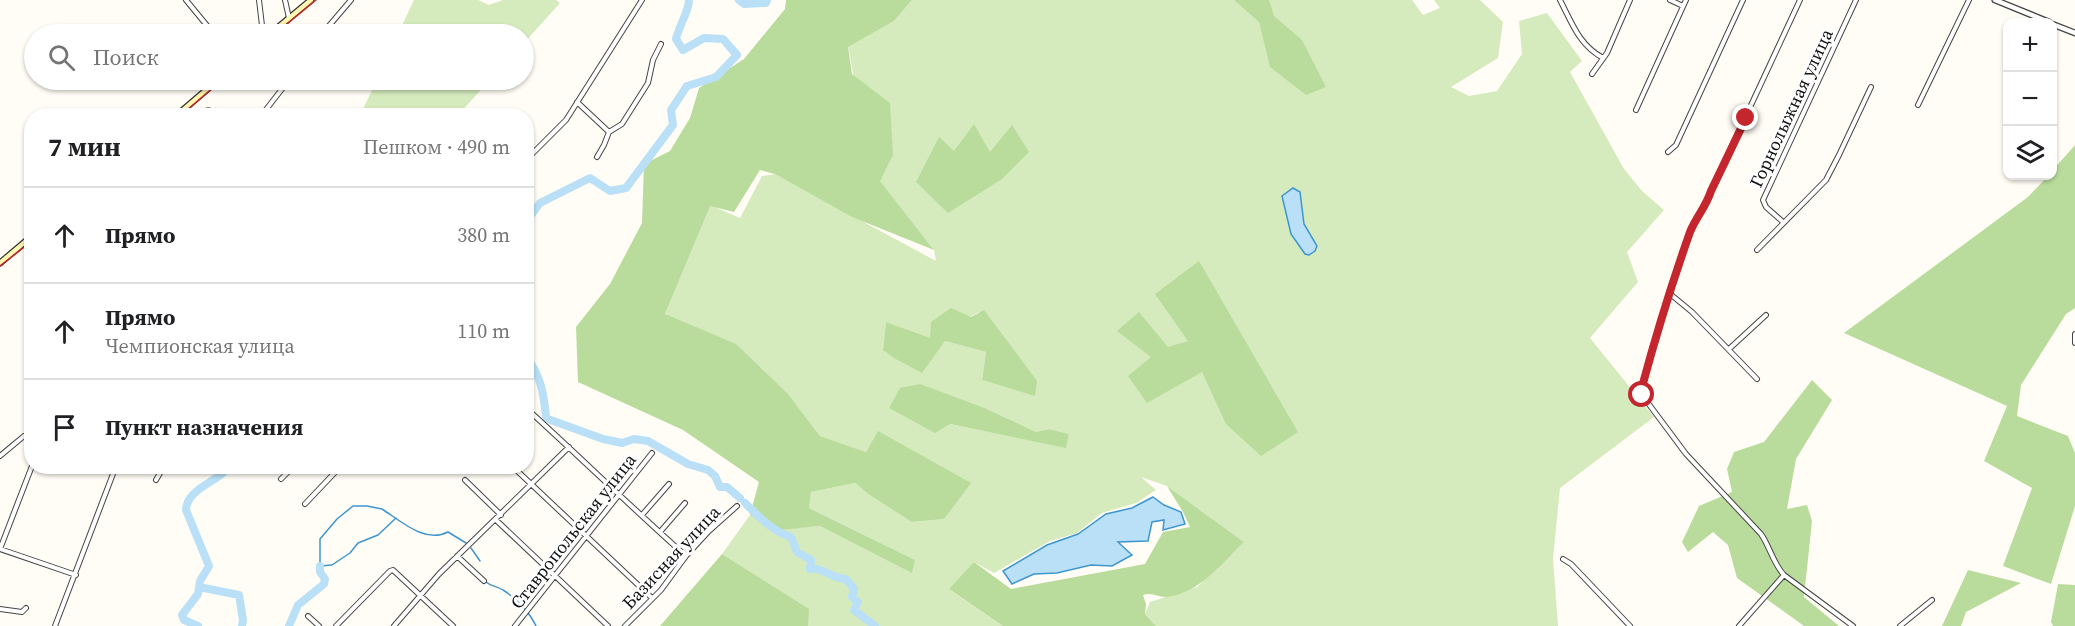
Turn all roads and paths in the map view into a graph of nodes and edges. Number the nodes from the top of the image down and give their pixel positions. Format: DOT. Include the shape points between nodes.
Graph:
graph roads {
  1 [pos="186,0"];
  2 [pos="259,0"];
  3 [pos="285,0"];
  4 [pos="311,0"];
  5 [pos="351,0"];
  6 [pos="642,0"];
  7 [pos="1560,0"];
  8 [pos="1630,0"];
  9 [pos="1670,0"];
  10 [pos="1686,0"];
  11 [pos="1743,0"];
  12 [pos="1800,0"];
  13 [pos="1856,0"];
  14 [pos="1969,0"];
  15 [pos="1995,0"];
  16 [pos="1683,6"];
  17 [pos="289,18"];
  18 [pos="2039,18"];
  19 [pos="206,24"];
  20 [pos="262,24"];
  21 [pos="282,24"];
  22 [pos="331,24"];
  23 [pos="2057,26"];
  24 [pos="2075,33"];
  25 [pos="661,44"];
  26 [pos="1603,58"];
  27 [pos="1592,74"];
  28 [pos="1871,87"];
  29 [pos="205,90"];
  30 [pos="281,90"];
  31 [pos="577,102"];
  32 [pos="1918,105"];
  33 [pos="185,108"];
  34 [pos="267,108"];
  35 [pos="1636,110"];
  36 [pos="609,132"];
  37 [pos="534,152"];
  38 [pos="1668,152"];
  39 [pos="597,157"];
  40 [pos="1783,222"];
  41 [pos="24,243"];
  42 [pos="1757,250"];
  43 [pos="0,263"];
  44 [pos="1669,293"];
  45 [pos="1766,315"];
  46 [pos="2075,334"];
  47 [pos="2075,343"];
  48 [pos="1729,349"];
  49 [pos="1757,379"];
  50 [pos="534,415"];
  51 [pos="24,436"];
  52 [pos="569,447"];
  53 [pos="652,453"];
  54 [pos="0,456"];
  55 [pos="29,474"];
  56 [pos="112,474"];
  57 [pos="159,474"];
  58 [pos="286,474"];
  59 [pos="333,474"];
  60 [pos="520,474"];
  61 [pos="281,479"];
  62 [pos="156,480"];
  63 [pos="465,480"];
  64 [pos="669,484"];
  65 [pos="532,485"];
  66 [pos="618,495"];
  67 [pos="685,503"];
  68 [pos="305,504"];
  69 [pos="737,506"];
  70 [pos="502,515"];
  71 [pos="642,515"];
  72 [pos="496,520"];
  73 [pos="660,532"];
  74 [pos="586,535"];
  75 [pos="0,549"];
  76 [pos="457,556"];
  77 [pos="687,556"];
  78 [pos="1563,559"];
  79 [pos="76,575"];
  80 [pos="1784,575"];
  81 [pos="555,576"];
  82 [pos="484,581"];
  83 [pos="421,596"];
  84 [pos="652,597"];
  85 [pos="1932,600"];
  86 [pos="26,608"];
  87 [pos="0,609"];
  88 [pos="308,616"];
  89 [pos="55,626"];
  90 [pos="319,626"];
  91 [pos="336,626"];
  92 [pos="394,626"];
  93 [pos="453,626"];
  94 [pos="515,626"];
  95 [pos="608,626"];
  96 [pos="625,626"];
  97 [pos="1630,626"];
  98 [pos="1739,626"];
  99 [pos="1852,626"];
  100 [pos="1900,626"];
  1 -- 19 [label="street"];
  2 -- 20 [label="street"];
  3 -- 17 [label="street"];
  4 -- 17 [label="main road"];
  5 -- 22 [label="street"];
  6 -- 31 [label="street"];
  7 -- 26 [label="street" via="1584,44"];
  8 -- 26 [label="street"];
  9 -- 16 [label="street"];
  10 -- 16 [label="street"];
  11 -- 38 [label="street" via="1676,145"];
  12 -- 44 [label="street" via="1707,203 1694,222"];
  13 -- 40 [label="street, Горнолыжная улица" via="1763,200"];
  14 -- 32 [label="street"];
  15 -- 18 [label="street"];
  16 -- 35 [label="street"];
  17 -- 21 [label="main road"];
  23 -- 24 [label="street"];
  25 -- 36 [label="street" via="648,83 622,124"];
  26 -- 27 [label="street"];
  28 -- 40 [label="street" via="1826,180"];
  29 -- 33 [label="main road"];
  30 -- 34 [label="street"];
  31 -- 36 [label="street"];
  31 -- 37 [label="street" via="566,120"];
  36 -- 39 [label="street"];
  40 -- 42 [label="street"];
  41 -- 43 [label="main road"];
  44 -- 48 [label="street"];
  44 -- 80 [label="street" via="1642,395 1686,454 1761,534"];
  45 -- 48 [label="street"];
  46 -- 47 [label="street"];
  48 -- 49 [label="street"];
  50 -- 52 [label="street"];
  51 -- 54 [label="street"];
  52 -- 65 [label="street"];
  52 -- 66 [label="street"];
  53 -- 66 [label="street, Ставропольская улица"];
  55 -- 75 [label="street"];
  56 -- 79 [label="street"];
  57 -- 62 [label="street"];
  58 -- 61 [label="street"];
  59 -- 68 [label="street"];
  60 -- 65 [label="street"];
  63 -- 70 [label="street"];
  64 -- 71 [label="street"];
  65 -- 70 [label="street"];
  65 -- 74 [label="street"];
  66 -- 71 [label="street"];
  66 -- 74 [label="street, Ставропольская улица"];
  67 -- 73 [label="street"];
  69 -- 77 [label="street, Базисная улица"];
  70 -- 72 [label="street"];
  71 -- 73 [label="street"];
  72 -- 76 [label="street"];
  72 -- 81 [label="street"];
  73 -- 77 [label="street"];
  74 -- 81 [label="street, Ставропольская улица"];
  74 -- 84 [label="street"];
  75 -- 79 [label="street"];
  76 -- 82 [label="street"];
  76 -- 83 [label="street"];
  77 -- 84 [label="street, Базисная улица"];
  78 -- 97 [label="street"];
  79 -- 89 [label="street"];
  80 -- 98 [label="street"];
  80 -- 99 [label="street"];
  81 -- 94 [label="street, Ставропольская улица"];
  81 -- 95 [label="street"];
  83 -- 91 [label="street" via="397,572 390,571"];
  83 -- 92 [label="street"];
  83 -- 93 [label="street"];
  84 -- 96 [label="street, Базисная улица"];
  85 -- 100 [label="street"];
  86 -- 87 [label="street" via="16,613"];
  88 -- 90 [label="street"];
}
